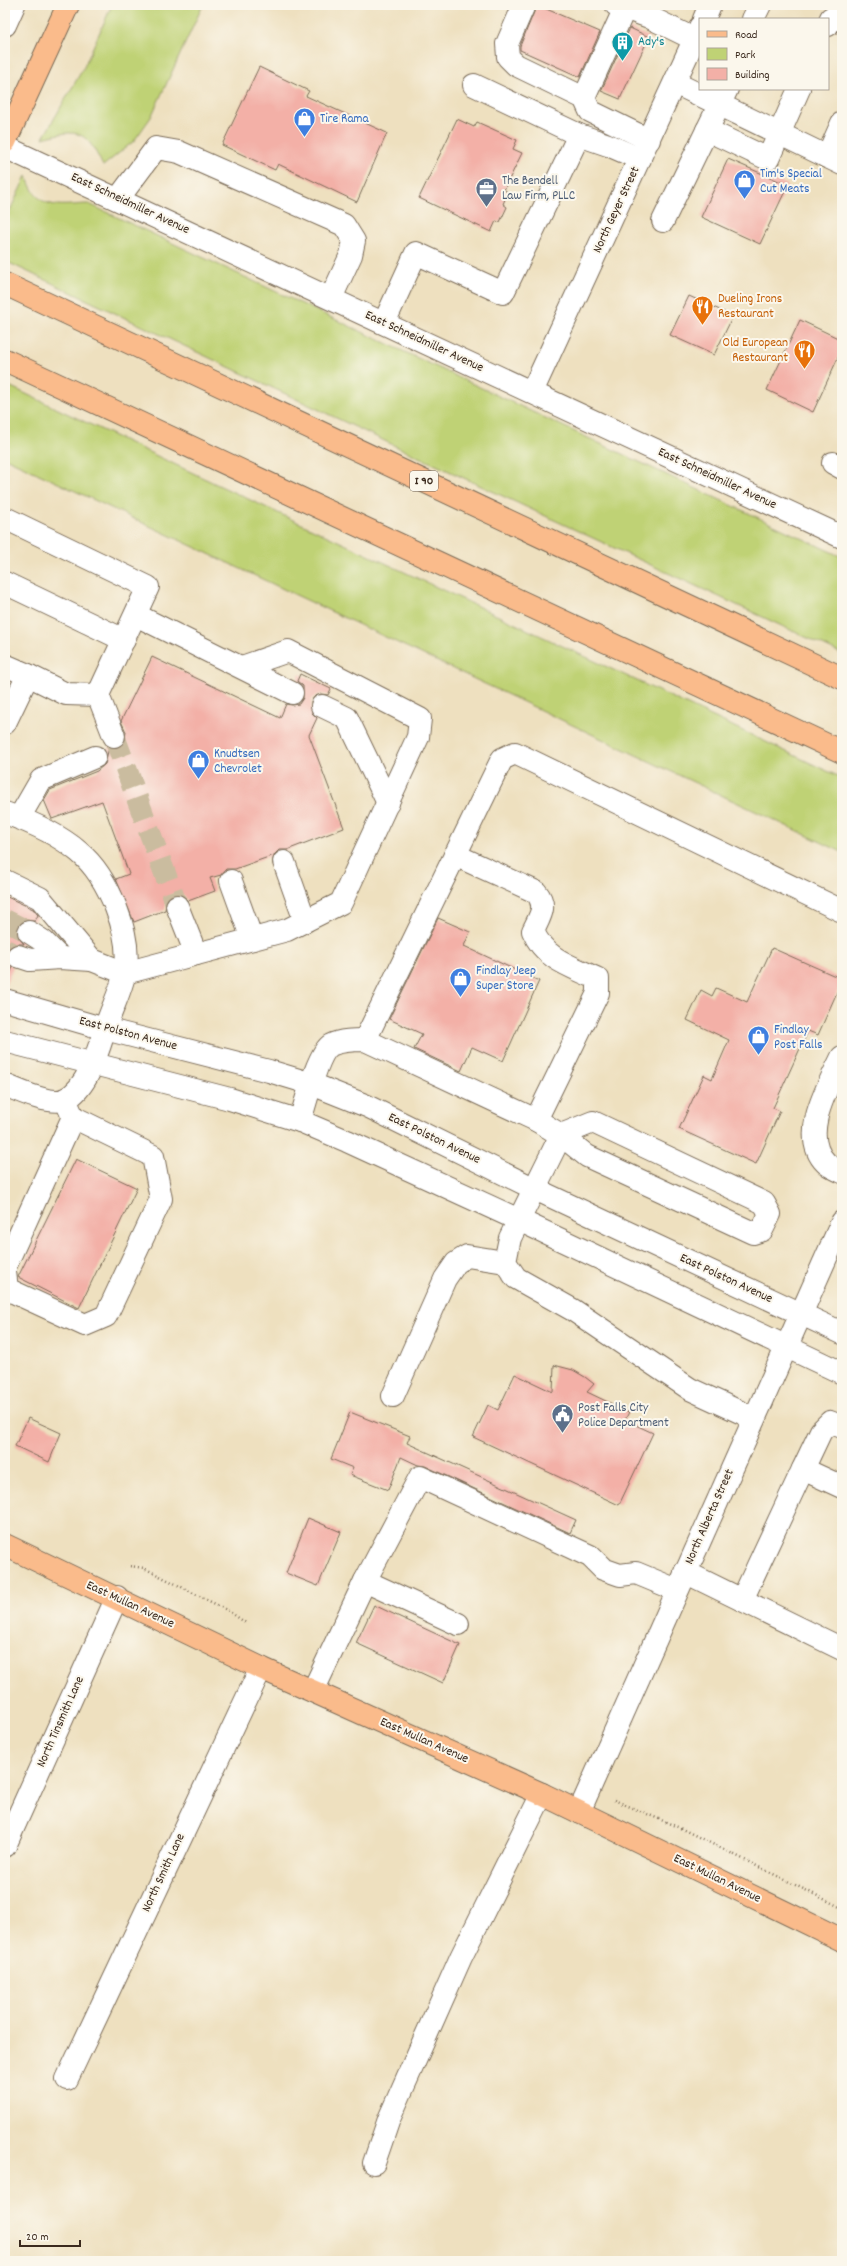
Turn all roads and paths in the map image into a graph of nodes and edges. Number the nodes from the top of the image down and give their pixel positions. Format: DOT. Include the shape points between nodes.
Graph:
graph roads {
  1 [pos="14,5"];
  2 [pos="68,5"];
  3 [pos="524,5"];
  4 [pos="710,5"];
  5 [pos="760,5"];
  6 [pos="621,7"];
  7 [pos="652,11"];
  8 [pos="842,14"];
  9 [pos="704,18"];
  10 [pos="754,18"];
  11 [pos="829,23"];
  12 [pos="5,25"];
  13 [pos="697,33"];
  14 [pos="675,83"];
  15 [pos="474,86"];
  16 [pos="799,90"];
  17 [pos="723,97"];
  18 [pos="584,98"];
  19 [pos="842,123"];
  20 [pos="707,130"];
  21 [pos="779,134"];
  22 [pos="579,135"];
  23 [pos="5,142"];
  24 [pos="5,147"];
  25 [pos="645,150"];
  26 [pos="834,161"];
  27 [pos="118,198"];
  28 [pos="663,221"];
  29 [pos="5,284"];
  30 [pos="331,298"];
  31 [pos="384,323"];
  32 [pos="5,360"];
  33 [pos="532,392"];
  34 [pos="5,518"];
  35 [pos="842,537"];
  36 [pos="5,583"];
  37 [pos="136,615"];
  38 [pos="124,640"];
  39 [pos="5,664"];
  40 [pos="242,667"];
  41 [pos="28,675"];
  42 [pos="842,678"];
  43 [pos="292,693"];
  44 [pos="98,695"];
  45 [pos="322,706"];
  46 [pos="5,723"];
  47 [pos="114,736"];
  48 [pos="842,752"];
  49 [pos="95,757"];
  50 [pos="388,803"];
  51 [pos="12,815"];
  52 [pos="455,855"];
  53 [pos="284,862"];
  54 [pos="5,881"];
  55 [pos="231,881"];
  56 [pos="177,906"];
  57 [pos="842,911"];
  58 [pos="304,921"];
  59 [pos="29,932"];
  60 [pos="252,939"];
  61 [pos="196,954"];
  62 [pos="18,956"];
  63 [pos="60,958"];
  64 [pos="92,960"];
  65 [pos="125,973"];
  66 [pos="5,1000"];
  67 [pos="105,1029"];
  68 [pos="365,1040"];
  69 [pos="5,1041"];
  70 [pos="842,1057"];
  71 [pos="94,1065"];
  72 [pos="312,1084"];
  73 [pos="5,1085"];
  74 [pos="69,1108"];
  75 [pos="536,1120"];
  76 [pos="300,1121"];
  77 [pos="561,1135"];
  78 [pos="842,1172"];
  79 [pos="534,1189"];
  80 [pos="519,1220"];
  81 [pos="842,1222"];
  82 [pos="505,1262"];
  83 [pos="5,1267"];
  84 [pos="5,1272"];
  85 [pos="800,1314"];
  86 [pos="842,1333"];
  87 [pos="785,1346"];
  88 [pos="842,1373"];
  89 [pos="392,1396"];
  90 [pos="753,1418"];
  91 [pos="842,1427"];
  92 [pos="803,1469"];
  93 [pos="842,1487"];
  94 [pos="5,1545"];
  95 [pos="130,1566"];
  96 [pos="365,1581"];
  97 [pos="681,1581"];
  98 [pos="117,1598"];
  99 [pos="742,1600"];
  100 [pos="246,1623"];
  101 [pos="458,1624"];
  102 [pos="842,1649"];
  103 [pos="261,1668"];
  104 [pos="313,1691"];
  105 [pos="542,1794"];
  106 [pos="614,1800"];
  107 [pos="579,1812"];
  108 [pos="5,1846"];
  109 [pos="842,1908"];
  110 [pos="842,1940"];
  111 [pos="67,2079"];
  112 [pos="374,2163"];
  1 -- 12 [label="street"];
  2 -- 23 [label="main road"];
  3 -- 18 [label="street" via="507,44 508,57 516,65"];
  4 -- 9 [label="street"];
  5 -- 10 [label="street"];
  6 -- 7 [label="street"];
  6 -- 18 [label="street"];
  7 -- 13 [label="street"];
  8 -- 11 [label="street" via="831,18"];
  13 -- 14 [label="street, North Geyer Street"];
  14 -- 17 [label="street"];
  14 -- 25 [label="street, North Geyer Street"];
  15 -- 22 [label="street"];
  16 -- 21 [label="street"];
  17 -- 20 [label="street"];
  17 -- 21 [label="street"];
  18 -- 25 [label="street" via="590,111"];
  19 -- 26 [label="street"];
  20 -- 21 [label="street" via="768,159"];
  20 -- 28 [label="street"];
  21 -- 26 [label="street"];
  22 -- 25 [label="street" via="608,144"];
  22 -- 31 [label="street" via="502,293 416,253"];
  24 -- 27 [label="street, East Schneidmiller Avenue"];
  25 -- 33 [label="street, North Geyer Street"];
  27 -- 30 [label="street, East Schneidmiller Avenue"];
  27 -- 30 [label="street" via="156,148 179,152 344,225 354,241 351,254"];
  29 -- 42 [label="main road, I 90"];
  30 -- 31 [label="street, East Schneidmiller Avenue"];
  31 -- 33 [label="street, East Schneidmiller Avenue"];
  32 -- 48 [label="main road"];
  33 -- 35 [label="street, East Schneidmiller Avenue"];
  34 -- 37 [label="street" via="148,586"];
  36 -- 38 [label="street"];
  37 -- 38 [label="street"];
  37 -- 40 [label="street"];
  38 -- 44 [label="street"];
  39 -- 41 [label="street"];
  40 -- 43 [label="street"];
  40 -- 50 [label="street" via="288,651 420,719 418,737"];
  41 -- 44 [label="street" via="66,694"];
  41 -- 46 [label="street"];
  44 -- 47 [label="street"];
  45 -- 50 [label="street" via="347,718"];
  49 -- 51 [label="street" via="41,780"];
  50 -- 58 [label="street" via="341,903"];
  51 -- 65 [label="street" via="51,833 80,852 98,873 119,916 127,949"];
  52 -- 57 [label="street" via="502,759 515,753"];
  52 -- 68 [label="street"];
  52 -- 75 [label="street" via="536,892 542,899 544,909 533,931 539,945 552,957 598,978 598,993"];
  53 -- 58 [label="street"];
  54 -- 64 [label="street" via="40,898"];
  55 -- 60 [label="street"];
  56 -- 61 [label="street"];
  58 -- 60 [label="street" via="287,930"];
  59 -- 63 [label="street" via="43,941"];
  60 -- 61 [label="street"];
  61 -- 65 [label="street"];
  62 -- 63 [label="street" via="30,960"];
  63 -- 64 [label="street"];
  64 -- 65 [label="street"];
  65 -- 67 [label="street"];
  66 -- 67 [label="street, East Polston Avenue"];
  67 -- 71 [label="street"];
  67 -- 72 [label="street, East Polston Avenue"];
  68 -- 72 [label="street" via="330,1045 319,1059"];
  68 -- 75 [label="street"];
  69 -- 71 [label="street"];
  70 -- 78 [label="street" via="818,1108 815,1134 816,1148 826,1163"];
  71 -- 74 [label="street" via="76,1089"];
  71 -- 76 [label="street" via="230,1099"];
  72 -- 76 [label="street"];
  72 -- 79 [label="street, East Polston Avenue" via="367,1106"];
  73 -- 74 [label="street"];
  74 -- 83 [label="street"];
  74 -- 84 [label="street" via="153,1156 161,1199 106,1316 85,1325 7,1289"];
  75 -- 77 [label="street"];
  76 -- 80 [label="street"];
  77 -- 77 [label="street" via="587,1156 753,1233 762,1230 770,1214 764,1203 593,1122"];
  77 -- 79 [label="street"];
  79 -- 80 [label="street"];
  79 -- 85 [label="street, East Polston Avenue"];
  80 -- 82 [label="street" via="510,1238"];
  80 -- 87 [label="street"];
  81 -- 85 [label="street, North Alberta Street"];
  82 -- 89 [label="street" via="467,1256 456,1263 445,1279"];
  82 -- 90 [label="street" via="516,1278 573,1310 690,1389"];
  85 -- 86 [label="street, East Polston Avenue"];
  85 -- 87 [label="street, North Alberta Street"];
  87 -- 88 [label="street"];
  87 -- 90 [label="street, North Alberta Street"];
  90 -- 97 [label="street, North Alberta Street"];
  91 -- 92 [label="street" via="830,1422 821,1431"];
  92 -- 93 [label="street"];
  92 -- 99 [label="street"];
  94 -- 98 [label="main road, East Mullan Avenue"];
  95 -- 100 [label="path" via="144,1568 227,1610"];
  96 -- 97 [label="street" via="420,1477 590,1556 603,1568 620,1575 636,1573"];
  96 -- 101 [label="street"];
  96 -- 104 [label="street"];
  97 -- 99 [label="street"];
  97 -- 107 [label="street, North Alberta Street"];
  98 -- 103 [label="main road, East Mullan Avenue"];
  98 -- 108 [label="street, North Tinsmith Lane"];
  99 -- 102 [label="street"];
  103 -- 104 [label="main road, East Mullan Avenue"];
  103 -- 111 [label="street, North Smith Lane"];
  104 -- 105 [label="main road, East Mullan Avenue"];
  105 -- 107 [label="main road, East Mullan Avenue"];
  105 -- 112 [label="street" via="461,1957 389,2119"];
  106 -- 109 [label="path" via="680,1828"];
  107 -- 110 [label="main road, East Mullan Avenue"];
}
